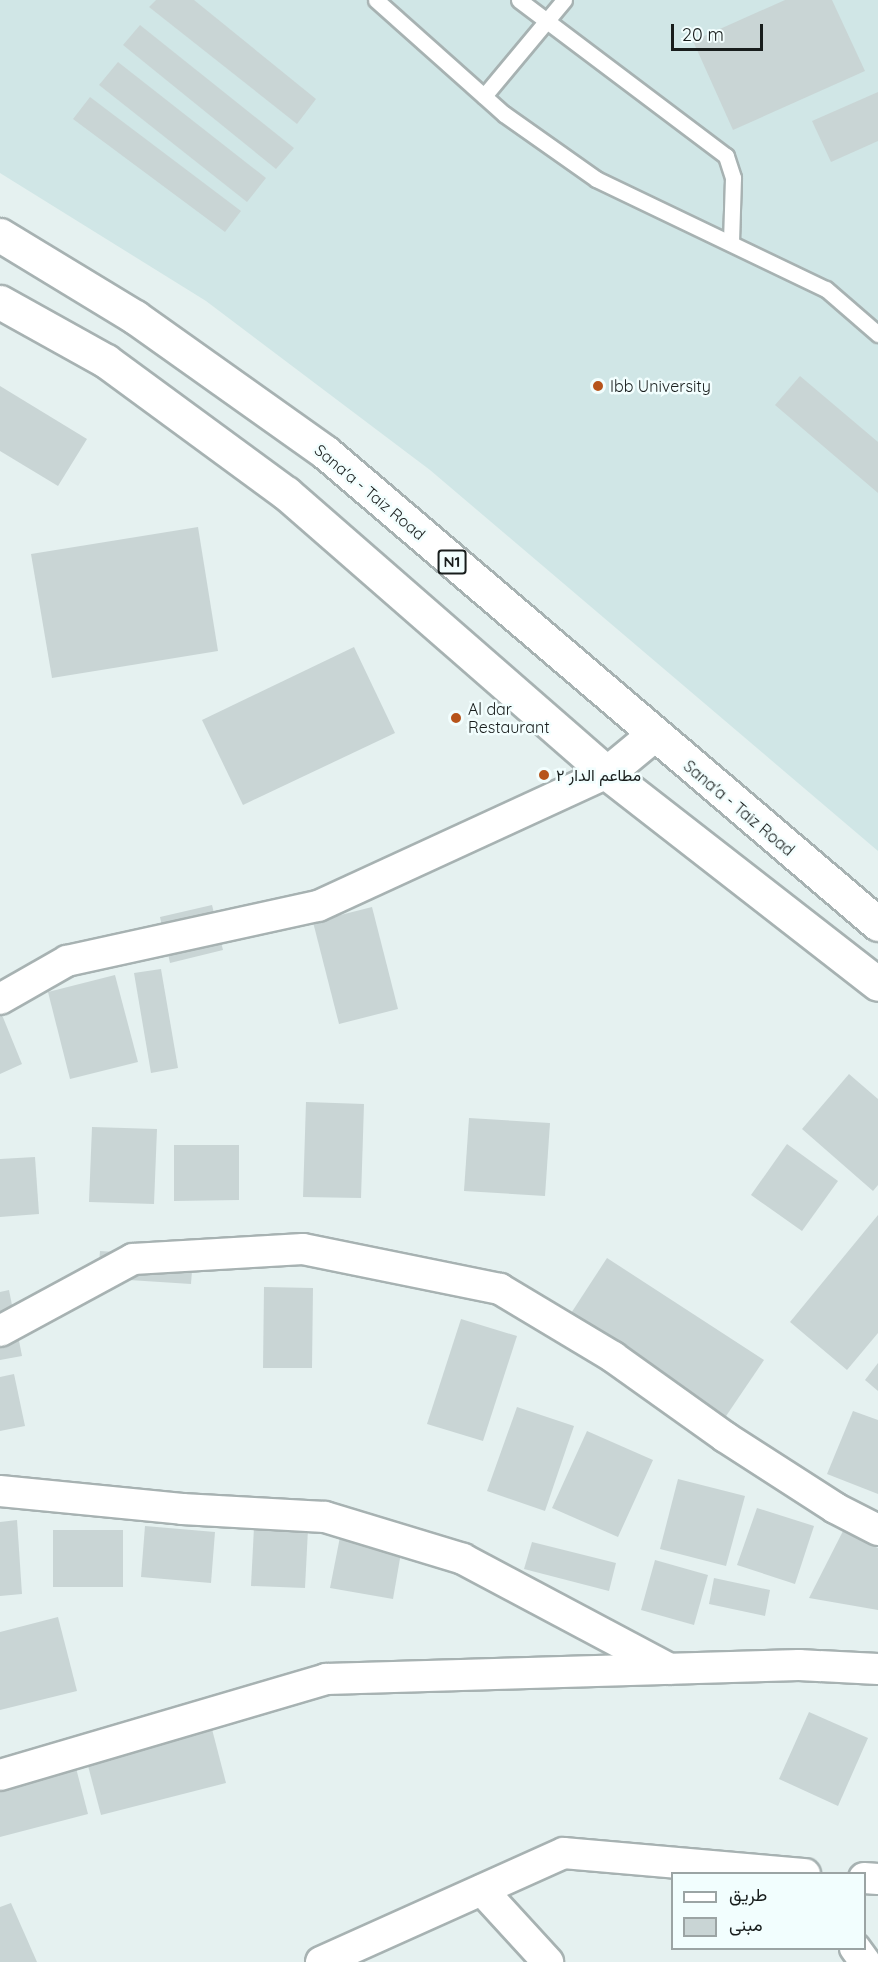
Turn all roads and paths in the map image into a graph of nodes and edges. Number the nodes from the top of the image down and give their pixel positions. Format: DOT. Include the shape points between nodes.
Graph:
graph roads {
  1 [pos="376,0"];
  2 [pos="519,0"];
  3 [pos="564,0"];
  4 [pos="546,22"];
  5 [pos="484,96"];
  6 [pos="0,235"];
  7 [pos="731,243"];
  8 [pos="0,302"];
  9 [pos="878,334"];
  10 [pos="653,735"];
  11 [pos="607,773"];
  12 [pos="878,924"];
  13 [pos="878,984"];
  14 [pos="0,999"];
  15 [pos="0,1331"];
  16 [pos="0,1491"];
  17 [pos="878,1530"];
  18 [pos="878,1669"];
  19 [pos="674,1671"];
  20 [pos="0,1775"];
  21 [pos="786,1872"];
  22 [pos="482,1890"];
  23 [pos="321,1962"];
  24 [pos="549,1962"];
  1 -- 5 [label="lane"];
  2 -- 4 [label="lane"];
  3 -- 4 [label="lane"];
  4 -- 5 [label="lane"];
  4 -- 7 [label="lane" via="726,156 733,178"];
  5 -- 7 [label="lane" via="596,179"];
  6 -- 10 [label="highway, Sana'a - Taiz Road / N1" via="135,316 326,452"];
  7 -- 9 [label="lane" via="826,289"];
  8 -- 11 [label="highway" via="106,361 286,493"];
  10 -- 11 [label="highway"];
  10 -- 12 [label="highway, Sana'a - Taiz Road / N1"];
  11 -- 13 [label="highway"];
  11 -- 14 [label="street" via="318,906 66,961"];
  15 -- 17 [label="street" via="133,1259 303,1250 500,1289 613,1357 725,1437 835,1508"];
  16 -- 19 [label="street" via="182,1509 325,1517 463,1559"];
  18 -- 19 [label="street" via="799,1665"];
  19 -- 20 [label="street" via="326,1679"];
  21 -- 22 [label="street" via="564,1853"];
  22 -- 23 [label="street"];
  22 -- 24 [label="street"];
}
